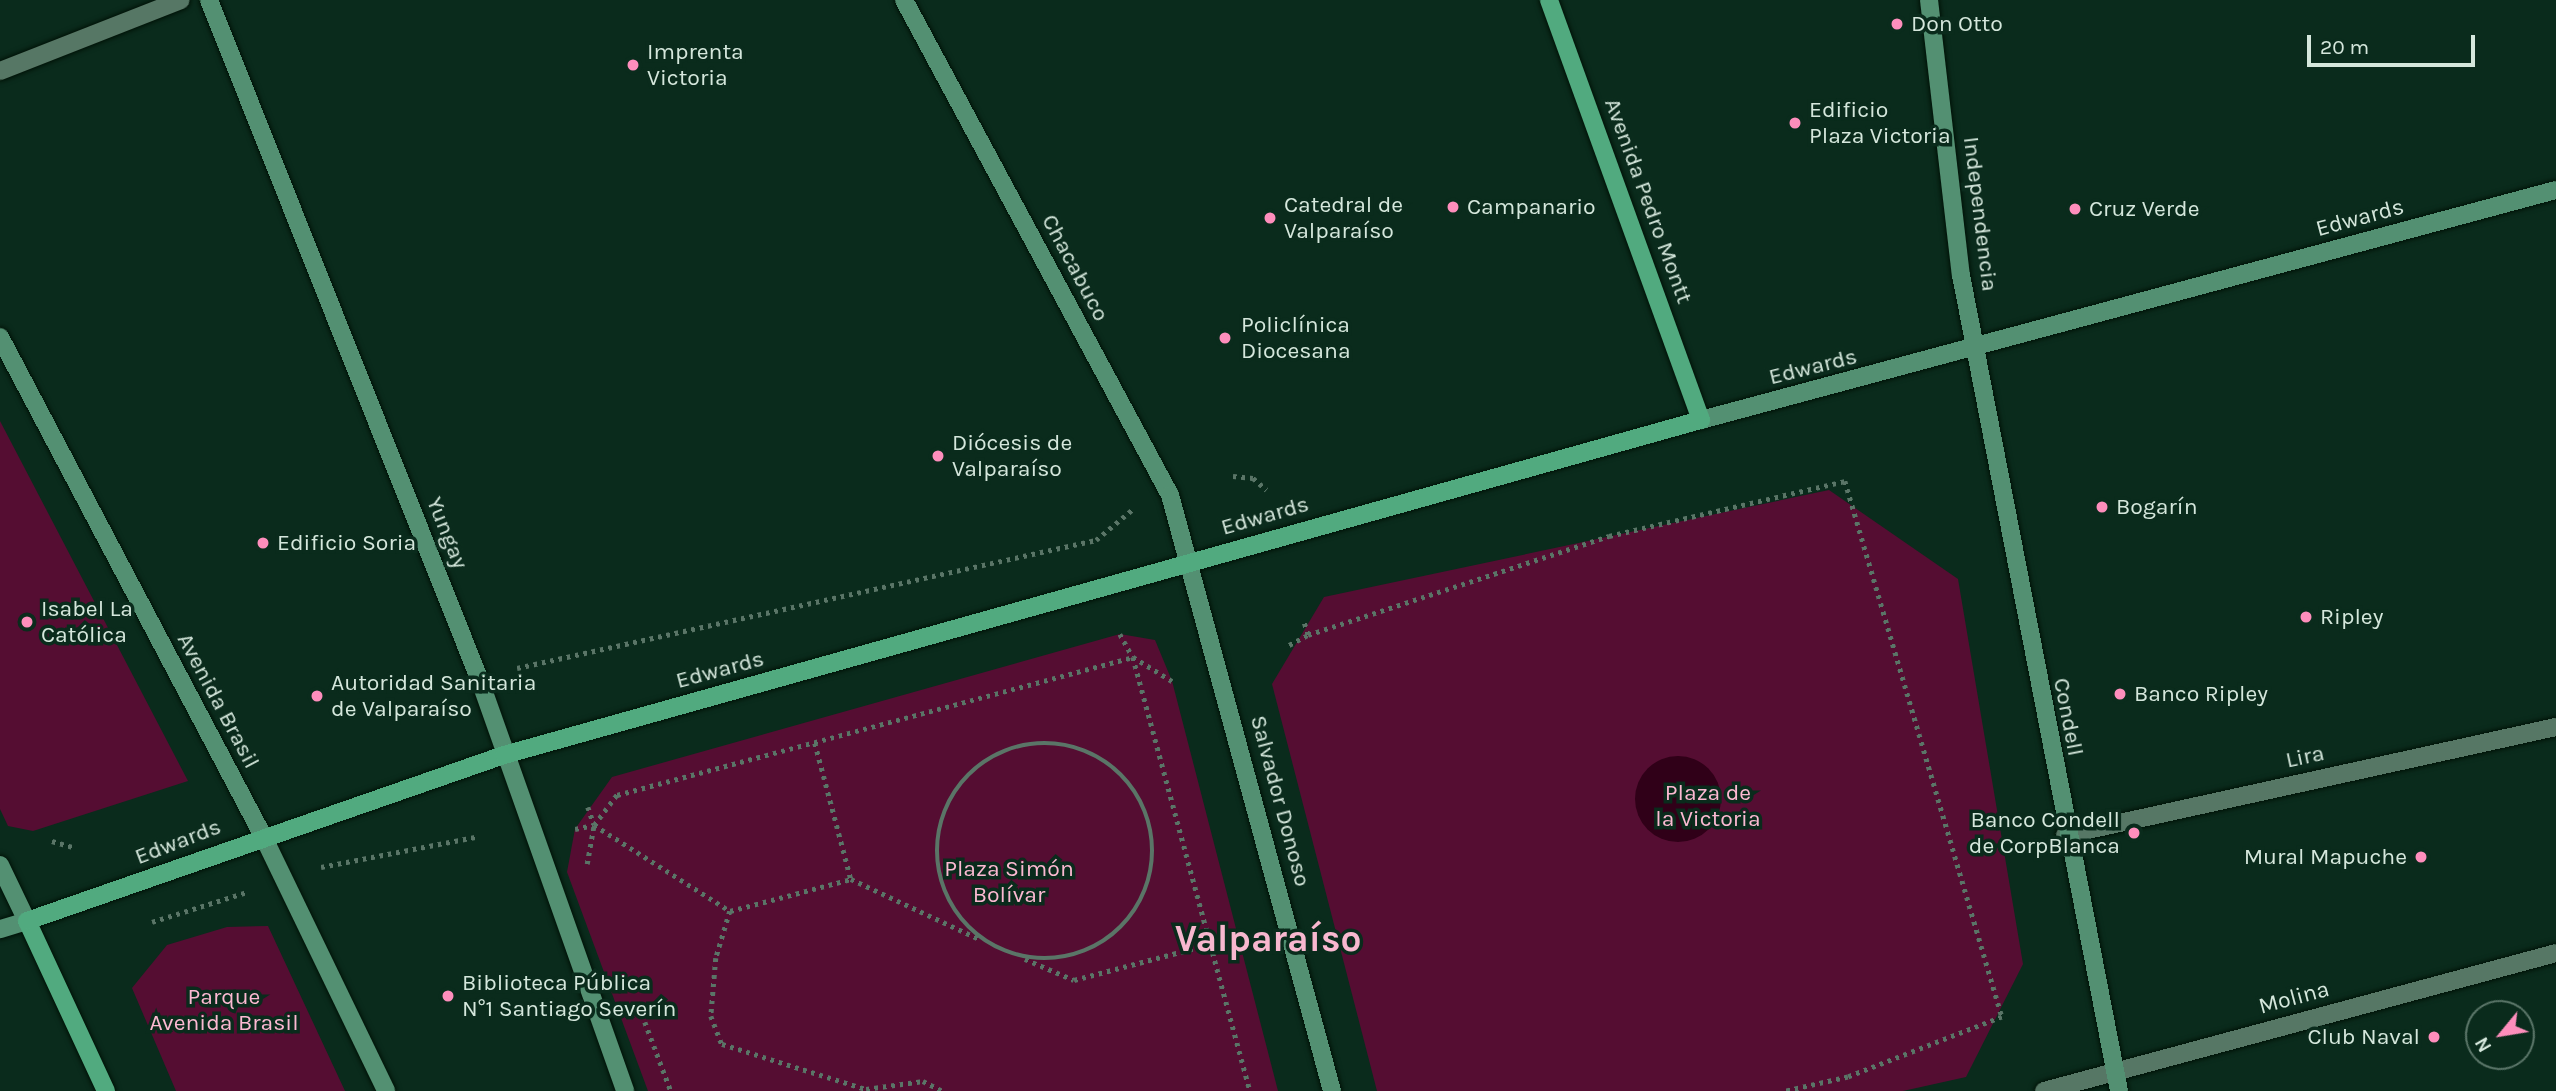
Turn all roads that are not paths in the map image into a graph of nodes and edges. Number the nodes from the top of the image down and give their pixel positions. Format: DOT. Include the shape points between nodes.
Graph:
graph roads {
  1 [pos="181,0"];
  2 [pos="209,0"];
  3 [pos="904,0"];
  4 [pos="1549,0"];
  5 [pos="1929,0"];
  6 [pos="0,71"];
  7 [pos="2556,190"];
  8 [pos="0,337"];
  9 [pos="1975,351"];
  10 [pos="1701,420"];
  11 [pos="1191,563"];
  12 [pos="2556,727"];
  13 [pos="504,754"];
  14 [pos="2065,835"];
  15 [pos="263,836"];
  16 [pos="0,865"];
  17 [pos="27,921"];
  18 [pos="0,929"];
  19 [pos="2556,953"];
  20 [pos="2115,1072"];
  21 [pos="106,1091"];
  22 [pos="386,1091"];
  23 [pos="625,1091"];
  24 [pos="1332,1091"];
  25 [pos="2044,1091"];
  26 [pos="2119,1091"];
  1 -- 6 [label="street"];
  2 -- 13 [label="main road, Yungay"];
  3 -- 11 [label="main road, Chacabuco" via="1170,495"];
  4 -- 10 [label="main road, Avenida Pedro Montt"];
  5 -- 9 [label="main road, Independencia"];
  7 -- 9 [label="main road, Edwards"];
  8 -- 15 [label="main road, Avenida Brasil"];
  9 -- 10 [label="main road, Edwards"];
  9 -- 14 [label="main road, Condell"];
  10 -- 11 [label="main road, Edwards"];
  11 -- 13 [label="main road, Edwards"];
  11 -- 24 [label="main road, Salvador Donoso"];
  12 -- 14 [label="street, Lira"];
  13 -- 15 [label="main road, Edwards"];
  13 -- 23 [label="main road, Yungay"];
  14 -- 20 [label="main road, Condell"];
  15 -- 17 [label="main road, Edwards"];
  15 -- 22 [label="main road, Avenida Brasil"];
  16 -- 17 [label="main road"];
  17 -- 18 [label="main road, Edwards"];
  17 -- 21 [label="main road"];
  19 -- 20 [label="street, Molina"];
  20 -- 25 [label="street, Molina"];
  20 -- 26 [label="main road, Condell"];
}
